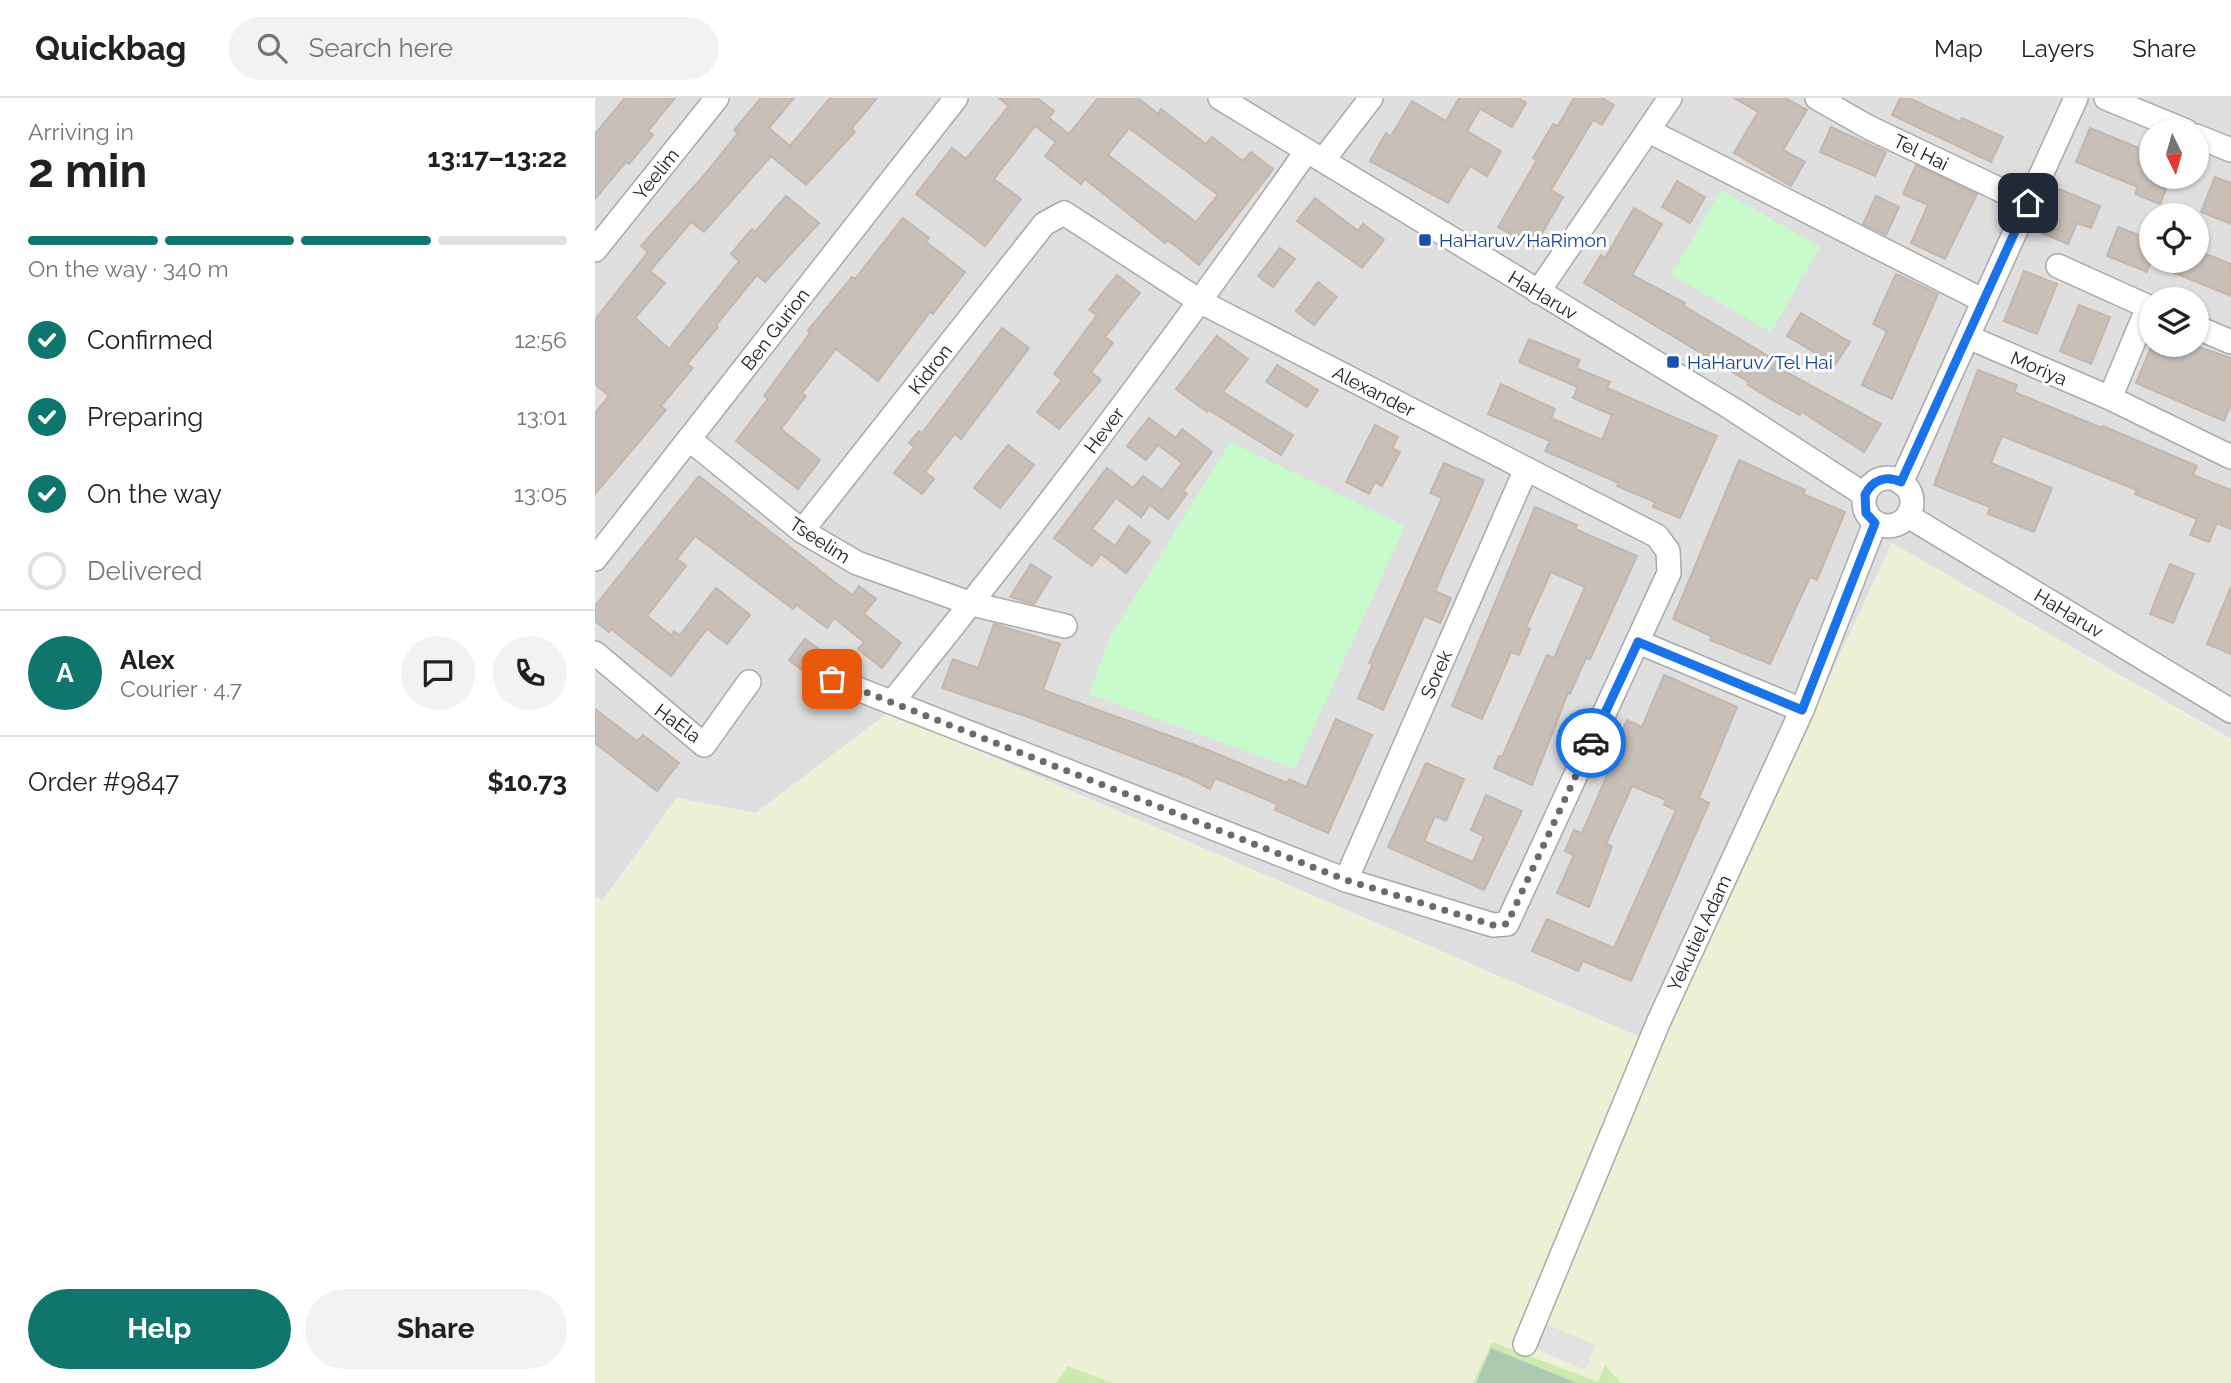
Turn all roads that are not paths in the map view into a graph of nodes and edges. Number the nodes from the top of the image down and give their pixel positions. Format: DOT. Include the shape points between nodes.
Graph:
graph roads {
  1 [pos="717,98"];
  2 [pos="956,98"];
  3 [pos="1220,98"];
  4 [pos="1371,98"];
  5 [pos="1670,98"];
  6 [pos="1817,98"];
  7 [pos="2075,98"];
  8 [pos="2106,98"];
  9 [pos="2157,119"];
  10 [pos="1649,131"];
  11 [pos="2209,141"];
  12 [pos="2231,150"];
  13 [pos="1315,156"];
  14 [pos="2028,203"];
  15 [pos="1064,213"];
  16 [pos="595,250"];
  17 [pos="2058,266"];
  18 [pos="1538,292"];
  19 [pos="1201,302"];
  20 [pos="1984,302"];
  21 [pos="2139,302"];
  22 [pos="2139,332"];
  23 [pos="2209,333"];
  24 [pos="1968,337"];
  25 [pos="2231,342"];
  26 [pos="2110,398"];
  27 [pos="689,439"];
  28 [pos="2231,457"];
  29 [pos="1526,469"];
  30 [pos="1901,482"];
  31 [pos="1865,495"];
  32 [pos="1908,516"];
  33 [pos="1875,523"];
  34 [pos="802,531"];
  35 [pos="595,559"];
  36 [pos="972,604"];
  37 [pos="1065,626"];
  38 [pos="1638,642"];
  39 [pos="595,653"];
  40 [pos="832,679"];
  41 [pos="749,682"];
  42 [pos="893,701"];
  43 [pos="1802,710"];
  44 [pos="2231,711"];
  45 [pos="1346,880"];
  46 [pos="1525,1344"];
  1 -- 16 [label="street, Yeelim"];
  2 -- 27 [label="street, Ben Gurion"];
  3 -- 13 [label="street, HaHaruv"];
  4 -- 13 [label="street, Hever"];
  5 -- 10 [label="street"];
  6 -- 14 [label="street, Tel Hai"];
  7 -- 14 [label="street"];
  8 -- 9 [label="street"];
  10 -- 18 [label="street"];
  10 -- 20 [label="street"];
  11 -- 12 [label="street"];
  13 -- 18 [label="street, HaHaruv"];
  13 -- 19 [label="street, Hever"];
  14 -- 20 [label="street"];
  15 -- 19 [label="street, Alexander"];
  15 -- 34 [label="street, Kidron" via="1044,224"];
  17 -- 21 [label="street"];
  18 -- 31 [label="street, HaHaruv"];
  19 -- 29 [label="street, Alexander"];
  19 -- 36 [label="street, Hever"];
  20 -- 24 [label="street"];
  22 -- 26 [label="street"];
  23 -- 25 [label="street"];
  24 -- 26 [label="street, Moriya"];
  24 -- 30 [label="street"];
  26 -- 28 [label="street, Moriya"];
  27 -- 34 [label="street, Tseelim"];
  27 -- 35 [label="street, Ben Gurion"];
  29 -- 38 [label="street, Alexander" via="1657,536 1668,551 1669,573"];
  29 -- 45 [label="street, Sorek"];
  30 -- 31 [label="street" via="1877,481"];
  30 -- 32 [label="street" via="1911,498"];
  31 -- 33 [label="street" via="1866,513"];
  32 -- 33 [label="street" via="1893,526"];
  32 -- 44 [label="street, HaHaruv"];
  33 -- 43 [label="street, Yekutiel Adam"];
  34 -- 36 [label="street, Tseelim" via="857,563"];
  36 -- 37 [label="street, Tseelim"];
  36 -- 42 [label="street, Hever"];
  38 -- 43 [label="street"];
  38 -- 45 [label="street" via="1507,924 1493,925"];
  39 -- 41 [label="street, HaEla" via="704,745"];
  40 -- 42 [label="street"];
  42 -- 45 [label="street"];
  43 -- 46 [label="street, Yekutiel Adam" via="1658,1023"];
}
